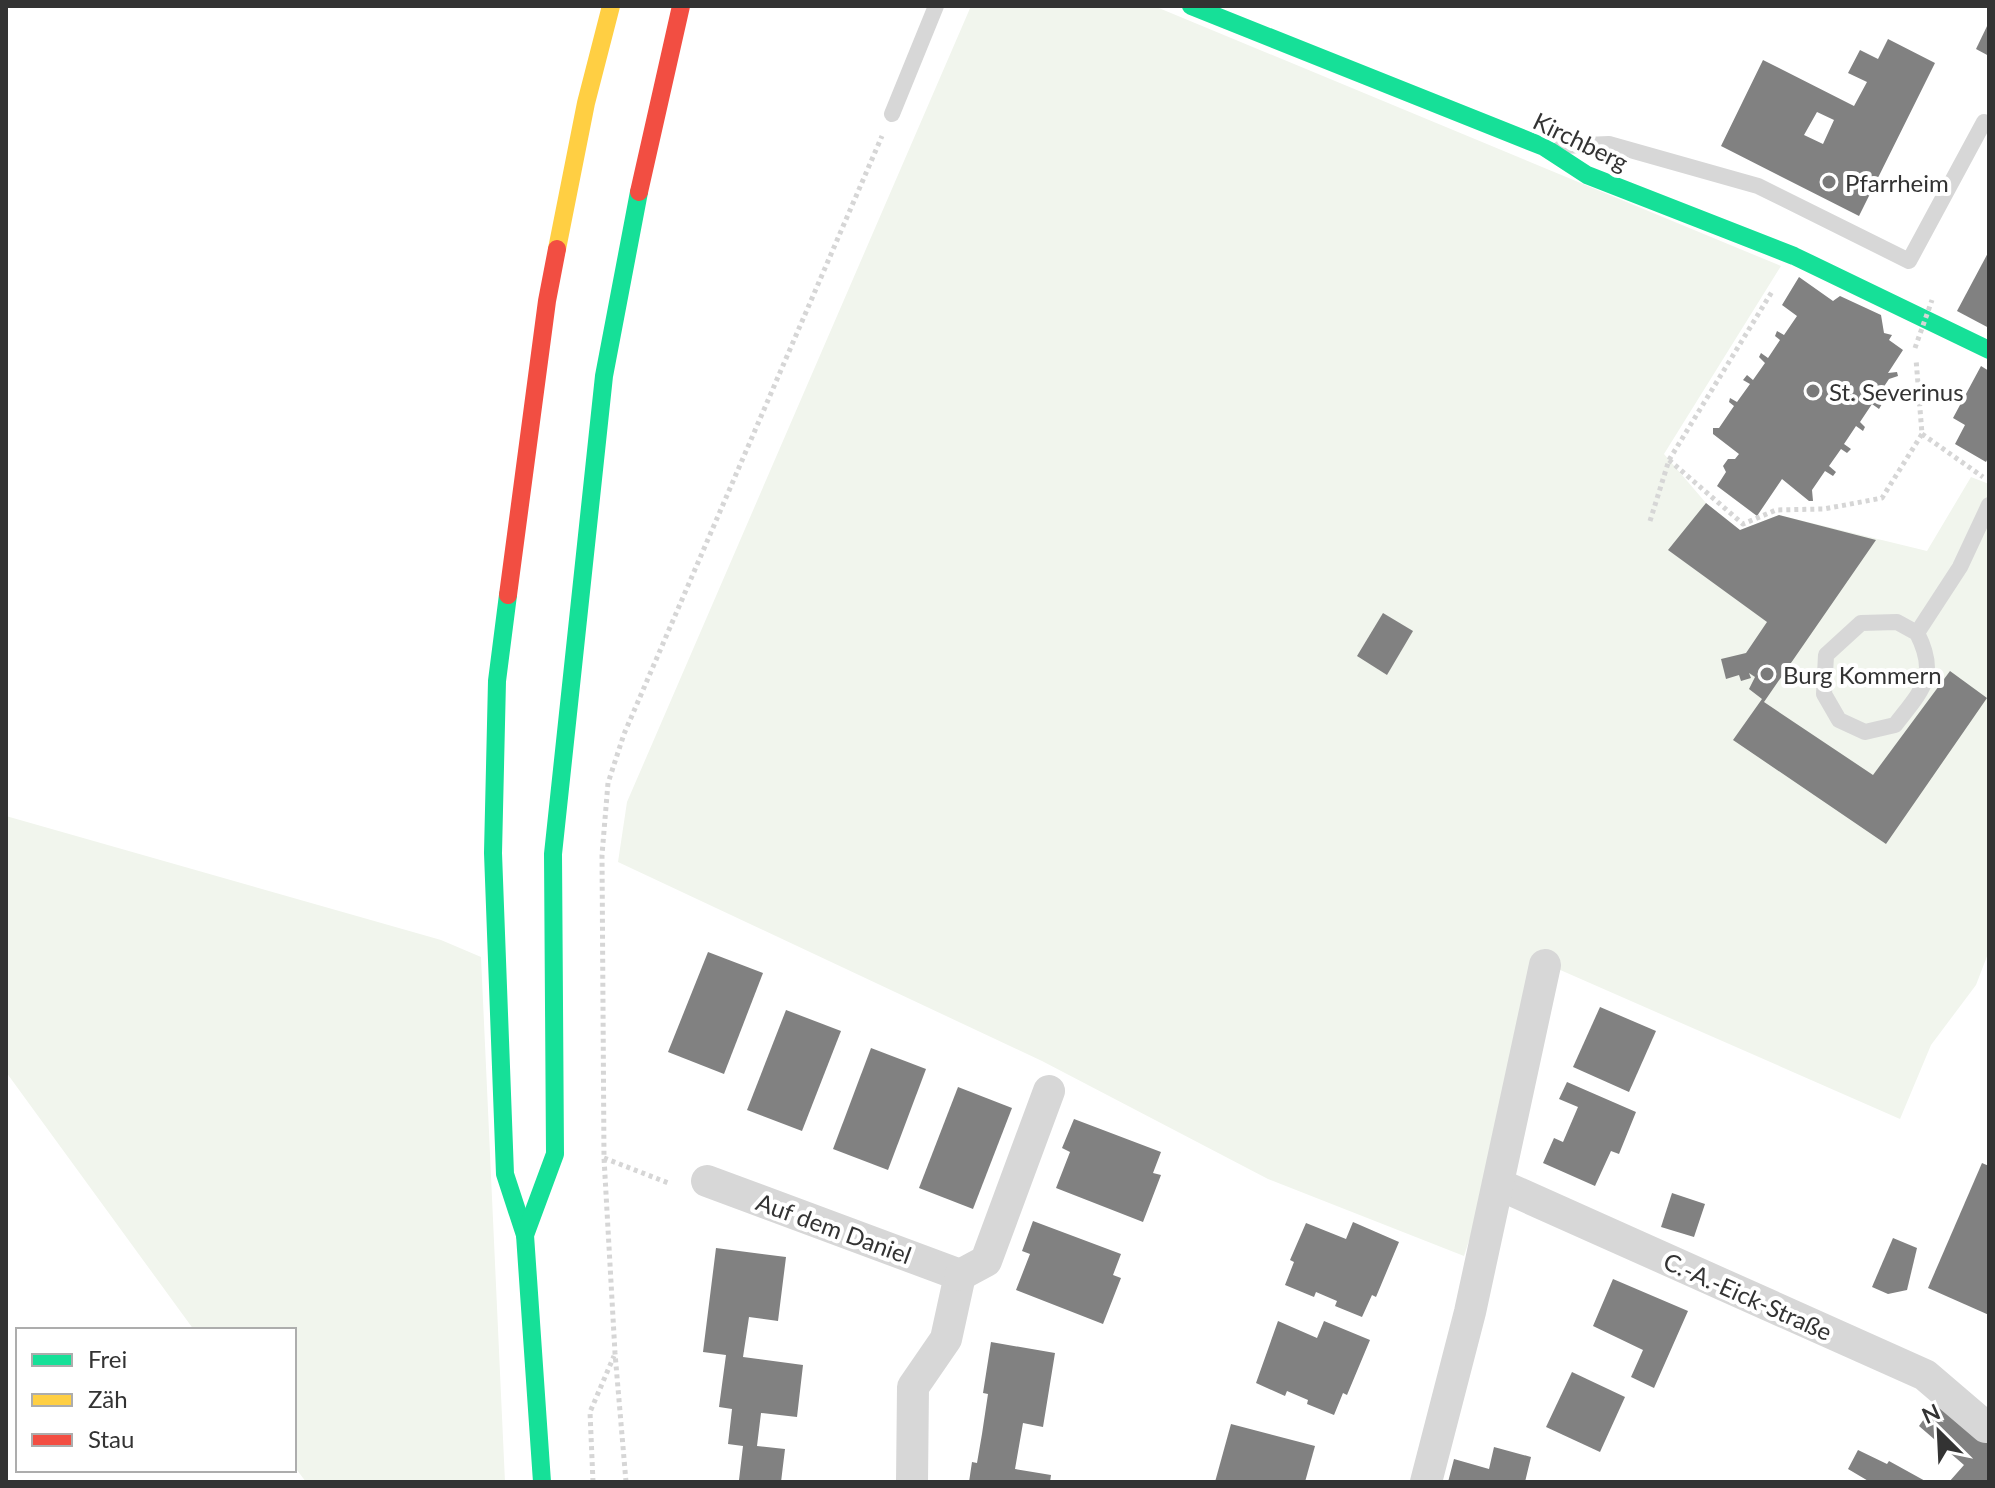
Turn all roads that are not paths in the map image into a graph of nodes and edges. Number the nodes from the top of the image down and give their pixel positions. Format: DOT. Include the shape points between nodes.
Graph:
graph roads {
  1 [pos="611,6"];
  2 [pos="681,6"];
  3 [pos="936,6"];
  4 [pos="1191,6"];
  5 [pos="892,114"];
  6 [pos="1984,122"];
  7 [pos="1544,147"];
  8 [pos="1989,350"];
  9 [pos="1989,505"];
  10 [pos="1917,633"];
  11 [pos="1545,965"];
  12 [pos="1049,1091"];
  13 [pos="707,1181"];
  14 [pos="1498,1184"];
  15 [pos="525,1235"];
  16 [pos="960,1275"];
  17 [pos="1986,1427"];
  18 [pos="542,1482"];
  19 [pos="912,1482"];
  20 [pos="1426,1482"];
  1 -- 15 [label="main road" via="547,301 497,681 493,853 505,1174"];
  2 -- 15 [label="main road" via="652,125 604,376 553,854 555,1154"];
  3 -- 5 [label="lane"];
  4 -- 7 [label="main road, Kirchberg"];
  6 -- 7 [label="lane" via="1909,261 1758,186 1609,144"];
  7 -- 8 [label="main road, Kirchberg" via="1587,175 1794,256"];
  9 -- 10 [label="lane" via="1960,567"];
  10 -- 10 [label="lane" via="1897,622 1861,623 1826,655 1824,694 1839,720 1865,732 1895,725 1924,687 1929,656"];
  11 -- 14 [label="street"];
  12 -- 16 [label="street" via="986,1261"];
  13 -- 16 [label="street, Auf dem Daniel"];
  14 -- 17 [label="street, C.-A.-Eick-Straße" via="1925,1375"];
  14 -- 20 [label="street"];
  15 -- 18 [label="main road"];
  16 -- 19 [label="street" via="946,1339 913,1387"];
}
